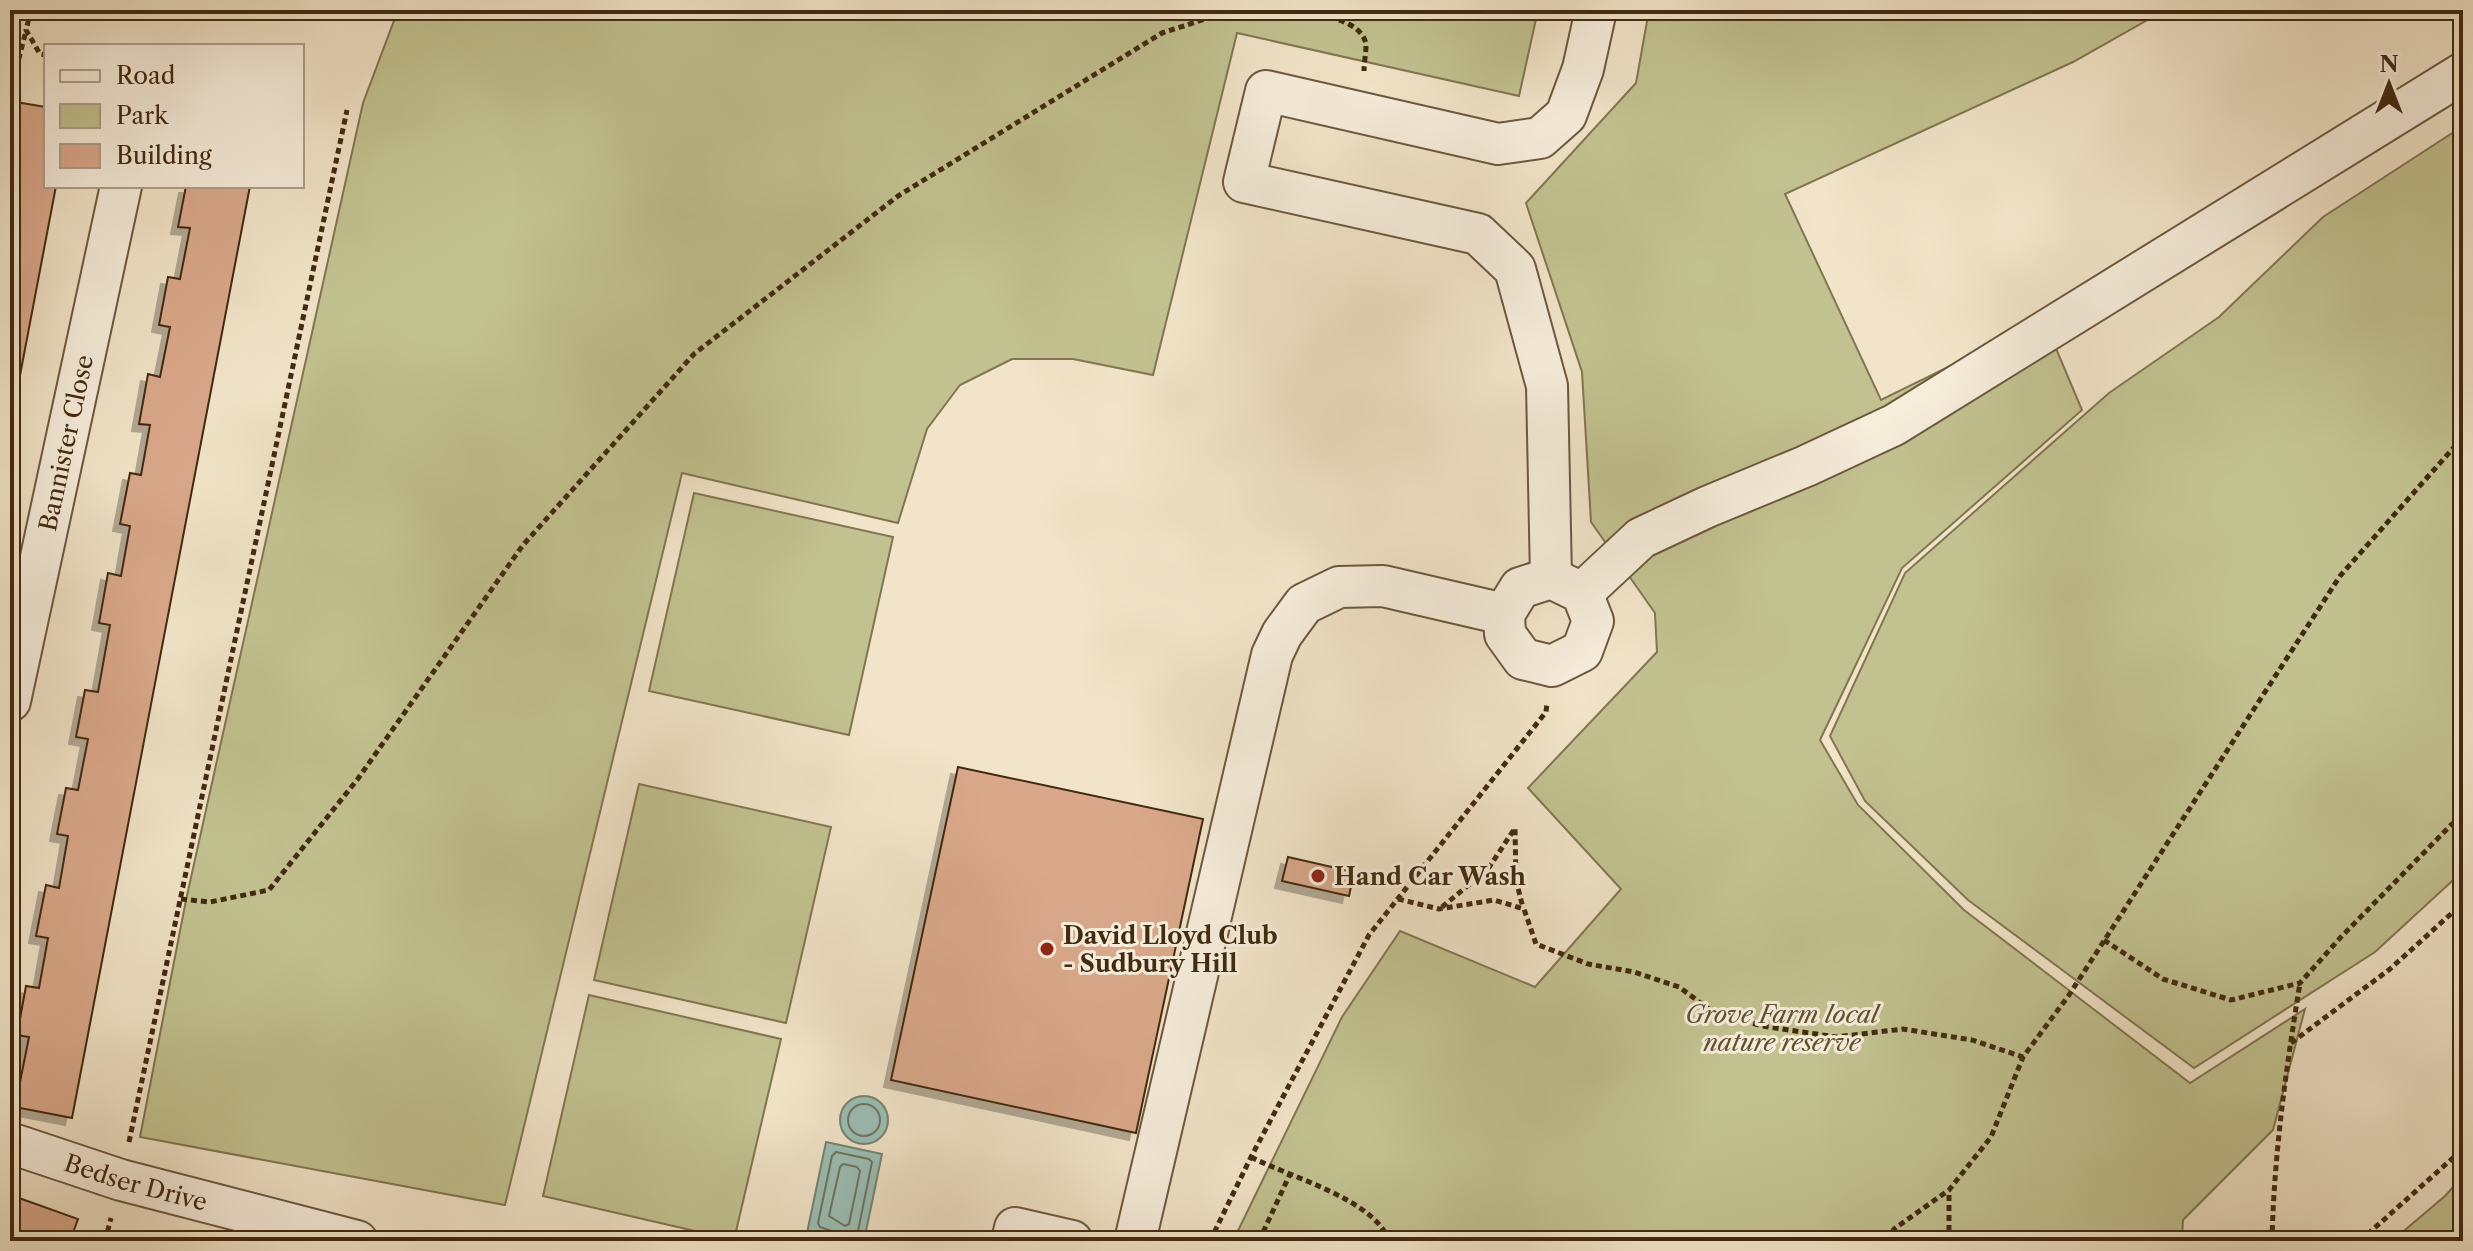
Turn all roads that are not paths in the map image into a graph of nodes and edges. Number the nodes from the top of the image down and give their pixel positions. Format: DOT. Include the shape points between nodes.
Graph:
graph roads {
  1 [pos="1596,10"];
  2 [pos="2463,73"];
  3 [pos="121,188"];
  4 [pos="1566,586"];
  5 [pos="1504,614"];
  6 [pos="10,701"];
  7 [pos="10,1143"];
  8 [pos="357,1241"];
  9 [pos="1012,1241"];
  10 [pos="1072,1241"];
  11 [pos="1135,1241"];
  1 -- 4 [label="street" via="1566,115 1540,138 1498,144 1266,91 1244,182 1478,234 1515,269 1547,386"];
  2 -- 4 [label="street" via="1894,425 1641,538"];
  3 -- 6 [label="street, Bannister Close"];
  4 -- 5 [label="street" via="1520,588"];
  4 -- 5 [label="street" via="1593,621 1582,651 1552,666 1523,659 1505,634"];
  5 -- 11 [label="street" via="1383,586 1339,587 1304,604 1282,634 1272,655"];
  7 -- 8 [label="street, Bedser Drive" via="121,1180"];
  9 -- 10 [label="street" via="1015,1228"];
}
